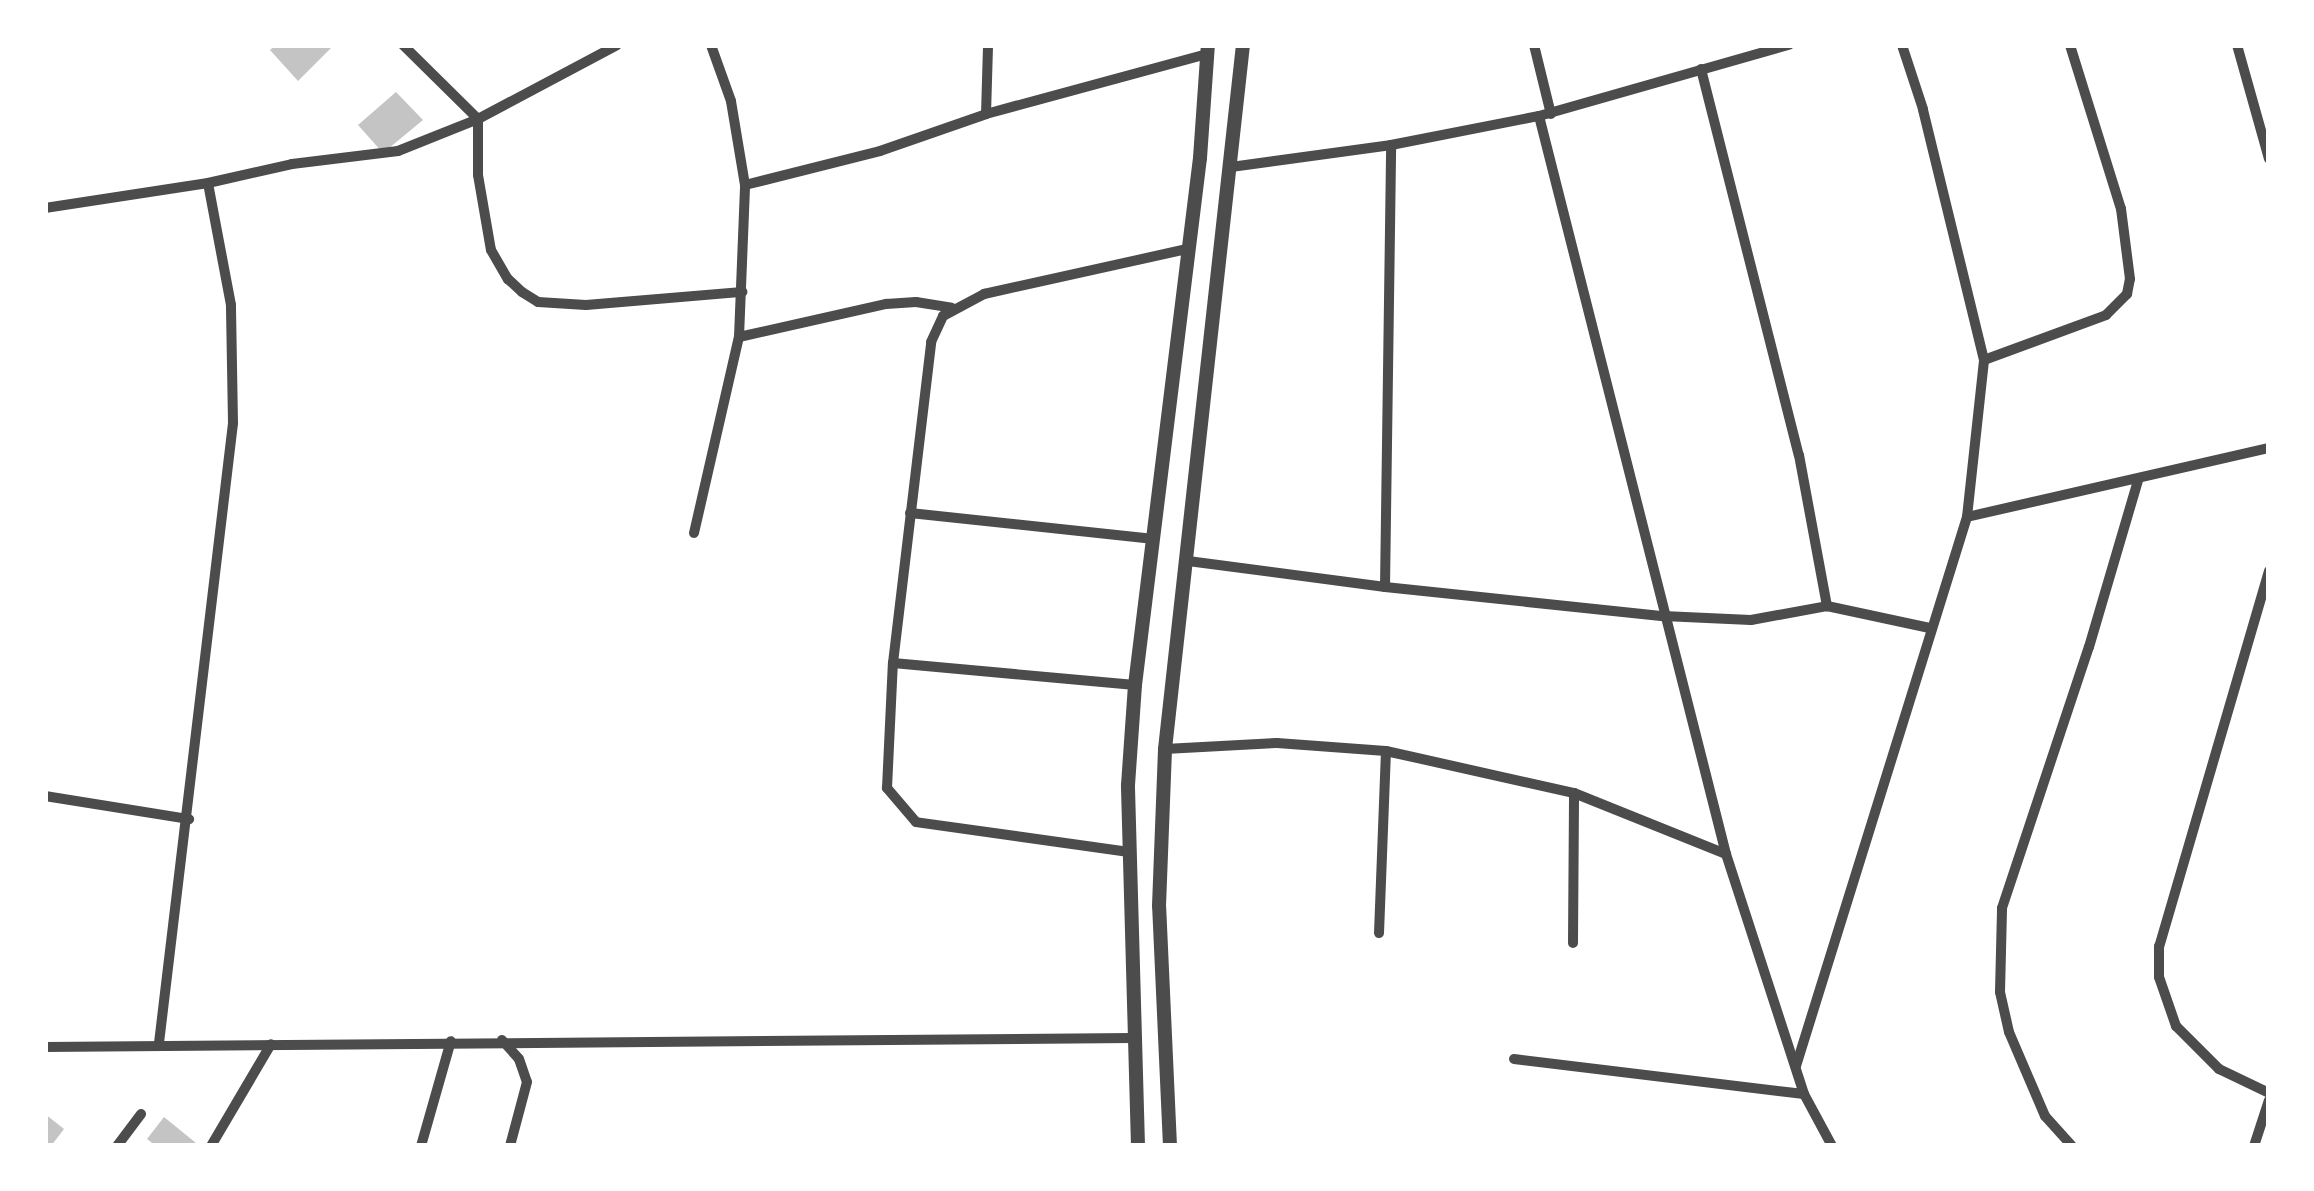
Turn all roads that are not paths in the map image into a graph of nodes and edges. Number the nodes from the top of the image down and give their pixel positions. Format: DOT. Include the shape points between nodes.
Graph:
graph roads {
  1 [pos="403,45"];
  2 [pos="617,45"];
  3 [pos="711,45"];
  4 [pos="988,45"];
  5 [pos="1242,45"];
  6 [pos="1534,45"];
  7 [pos="1789,45"];
  8 [pos="1902,45"];
  9 [pos="2070,45"];
  10 [pos="2237,45"];
  11 [pos="1208,50"];
  12 [pos="1701,68"];
  13 [pos="986,114"];
  14 [pos="1545,115"];
  15 [pos="478,119"];
  16 [pos="1391,146"];
  17 [pos="2269,158"];
  18 [pos="1231,167"];
  19 [pos="208,183"];
  20 [pos="745,185"];
  21 [pos="45,208"];
  22 [pos="1187,249"];
  23 [pos="742,292"];
  24 [pos="953,308"];
  25 [pos="739,336"];
  26 [pos="1984,360"];
  27 [pos="2269,448"];
  28 [pos="2138,480"];
  29 [pos="910,514"];
  30 [pos="1967,517"];
  31 [pos="694,534"];
  32 [pos="1152,539"];
  33 [pos="1188,561"];
  34 [pos="2269,571"];
  35 [pos="1385,587"];
  36 [pos="1827,606"];
  37 [pos="1663,616"];
  38 [pos="1930,628"];
  39 [pos="893,663"];
  40 [pos="1134,684"];
  41 [pos="1165,749"];
  42 [pos="1386,751"];
  43 [pos="1574,793"];
  44 [pos="45,796"];
  45 [pos="188,819"];
  46 [pos="1129,852"];
  47 [pos="1726,854"];
  48 [pos="1380,933"];
  49 [pos="1573,943"];
  50 [pos="1132,1038"];
  51 [pos="502,1040"];
  52 [pos="450,1041"];
  53 [pos="159,1044"];
  54 [pos="270,1044"];
  55 [pos="45,1047"];
  56 [pos="1514,1059"];
  57 [pos="1796,1069"];
  58 [pos="1804,1094"];
  59 [pos="2269,1096"];
  60 [pos="141,1114"];
  61 [pos="116,1146"];
  62 [pos="211,1146"];
  63 [pos="421,1146"];
  64 [pos="510,1146"];
  65 [pos="1138,1146"];
  66 [pos="1170,1146"];
  67 [pos="1832,1146"];
  68 [pos="2072,1146"];
  69 [pos="2254,1146"];
  1 -- 15 [label="street"];
  2 -- 15 [label="street"];
  3 -- 20 [label="street" via="731,101"];
  4 -- 13 [label="street"];
  5 -- 18 [label="street"];
  6 -- 14 [label="street"];
  7 -- 12 [label="street"];
  8 -- 26 [label="street"];
  9 -- 26 [label="street" via="2121,209 2127,294 2106,315"];
  10 -- 17 [label="street"];
  11 -- 13 [label="street"];
  11 -- 22 [label="street"];
  12 -- 14 [label="street"];
  12 -- 36 [label="street" via="1799,456"];
  13 -- 20 [label="street" via="880,152"];
  14 -- 16 [label="street"];
  14 -- 37 [label="street"];
  15 -- 19 [label="street" via="376,157 292,164"];
  15 -- 23 [label="street" via="486,229 500,266 522,292 559,305"];
  16 -- 18 [label="street"];
  16 -- 35 [label="street"];
  18 -- 33 [label="street"];
  19 -- 21 [label="street"];
  19 -- 45 [label="street" via="230,305 233,423"];
  20 -- 23 [label="street"];
  22 -- 24 [label="street" via="984,294"];
  22 -- 32 [label="street"];
  23 -- 25 [label="street"];
  24 -- 25 [label="street" via="886,304"];
  24 -- 29 [label="street" via="931,342"];
  25 -- 31 [label="street"];
  26 -- 30 [label="street"];
  27 -- 28 [label="street"];
  28 -- 30 [label="street"];
  28 -- 68 [label="street" via="2002,908 2000,992 2009,1032 2045,1116"];
  29 -- 32 [label="street"];
  29 -- 39 [label="street"];
  30 -- 38 [label="street"];
  32 -- 40 [label="street"];
  33 -- 35 [label="street"];
  33 -- 41 [label="street"];
  34 -- 59 [label="street" via="2159,946 2159,977 2176,1026 2219,1069"];
  35 -- 37 [label="street"];
  36 -- 37 [label="street" via="1751,620"];
  36 -- 38 [label="street"];
  37 -- 47 [label="street"];
  38 -- 57 [label="street"];
  39 -- 40 [label="street"];
  39 -- 46 [label="street" via="886,788 916,822"];
  40 -- 46 [label="street"];
  41 -- 42 [label="street" via="1277,744"];
  41 -- 66 [label="street" via="1159,906"];
  42 -- 43 [label="street"];
  42 -- 48 [label="street"];
  43 -- 47 [label="street"];
  43 -- 49 [label="street"];
  44 -- 45 [label="street"];
  45 -- 53 [label="street"];
  46 -- 50 [label="street"];
  47 -- 57 [label="street"];
  50 -- 51 [label="street"];
  50 -- 65 [label="street"];
  51 -- 52 [label="street"];
  51 -- 64 [label="street" via="527,1082"];
  52 -- 54 [label="street"];
  52 -- 63 [label="street"];
  53 -- 54 [label="street"];
  53 -- 55 [label="street"];
  54 -- 62 [label="street"];
  56 -- 58 [label="street"];
  57 -- 58 [label="street"];
  58 -- 67 [label="street"];
  59 -- 69 [label="street"];
  60 -- 61 [label="street"];
}
